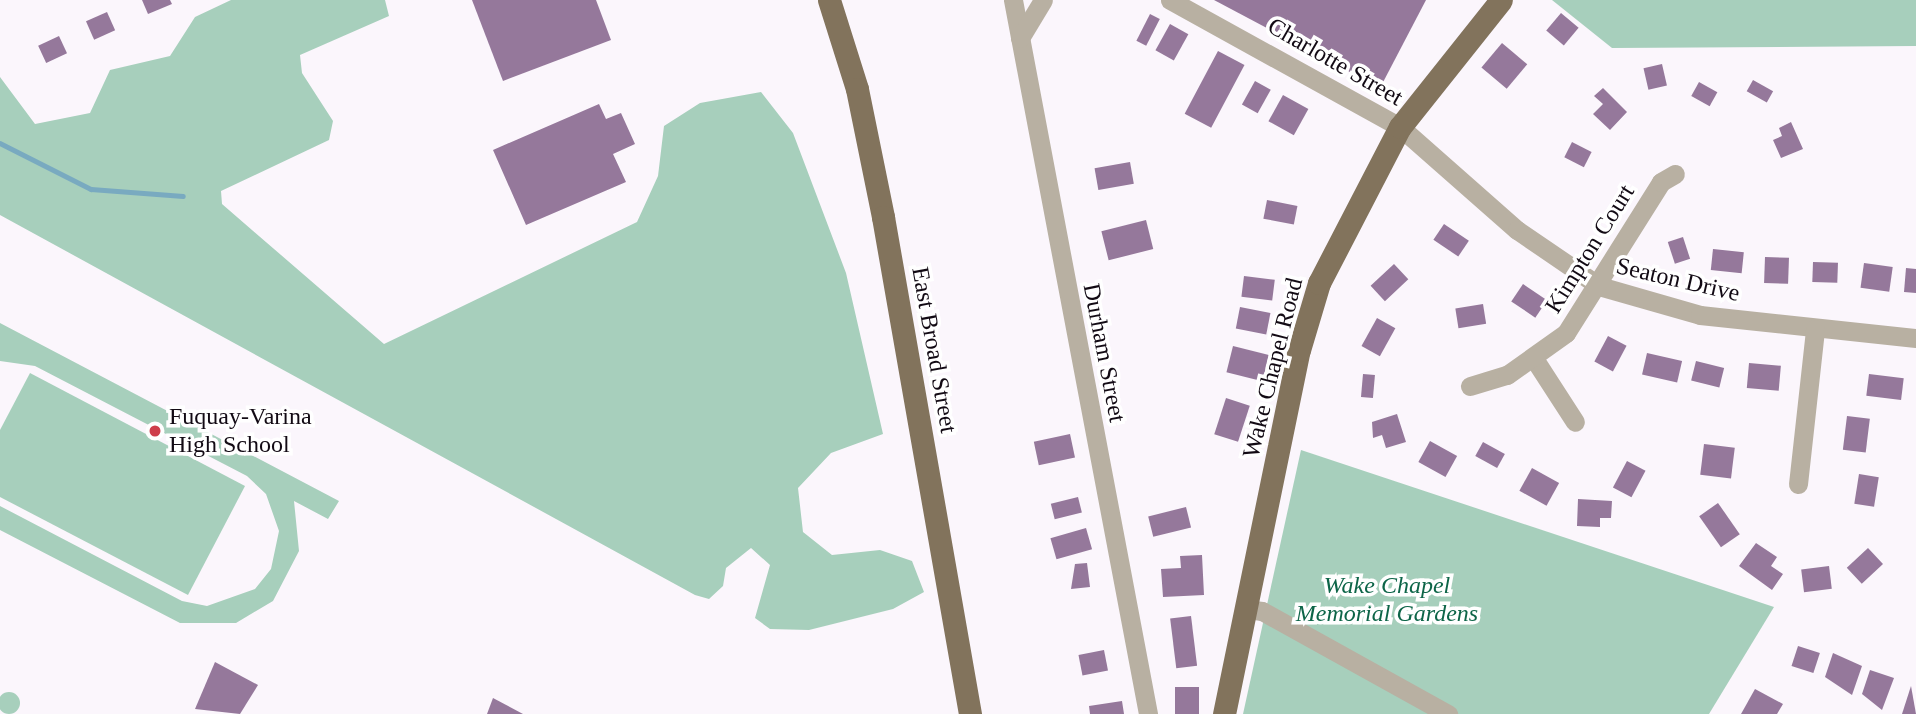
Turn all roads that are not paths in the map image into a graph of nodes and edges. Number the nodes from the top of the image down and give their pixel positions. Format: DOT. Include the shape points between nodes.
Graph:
graph roads {
  1 [pos="829,0"];
  2 [pos="1013,0"];
  3 [pos="1043,0"];
  4 [pos="1170,0"];
  5 [pos="1501,0"];
  6 [pos="1020,38"];
  7 [pos="1400,127"];
  8 [pos="1675,174"];
  9 [pos="1599,286"];
  10 [pos="1815,329"];
  11 [pos="1916,338"];
  12 [pos="1533,357"];
  13 [pos="1470,386"];
  14 [pos="1575,422"];
  15 [pos="1798,484"];
  16 [pos="1246,609"];
  17 [pos="970,714"];
  18 [pos="1148,714"];
  19 [pos="1224,714"];
  20 [pos="1448,714"];
  1 -- 17 [label="main road, East Broad Street" via="857,89 883,217"];
  2 -- 6 [label="street, Durham Street"];
  3 -- 6 [label="street"];
  4 -- 7 [label="street, Charlotte Street"];
  5 -- 7 [label="main road, Wake Chapel Road"];
  6 -- 18 [label="street, Durham Street"];
  7 -- 9 [label="street, Seaton Drive" via="1517,230"];
  7 -- 16 [label="main road, Wake Chapel Road" via="1319,283 1299,350"];
  8 -- 9 [label="street, Kimpton Court" via="1661,182"];
  9 -- 10 [label="street, Seaton Drive" via="1700,315"];
  9 -- 12 [label="street, Kimpton Court" via="1566,333"];
  10 -- 11 [label="street, Seaton Drive"];
  10 -- 15 [label="street"];
  12 -- 13 [label="street, Kimpton Court" via="1507,375"];
  12 -- 14 [label="street"];
  16 -- 19 [label="main road, Wake Chapel Road"];
  16 -- 20 [label="street" via="1262,611"];
}
